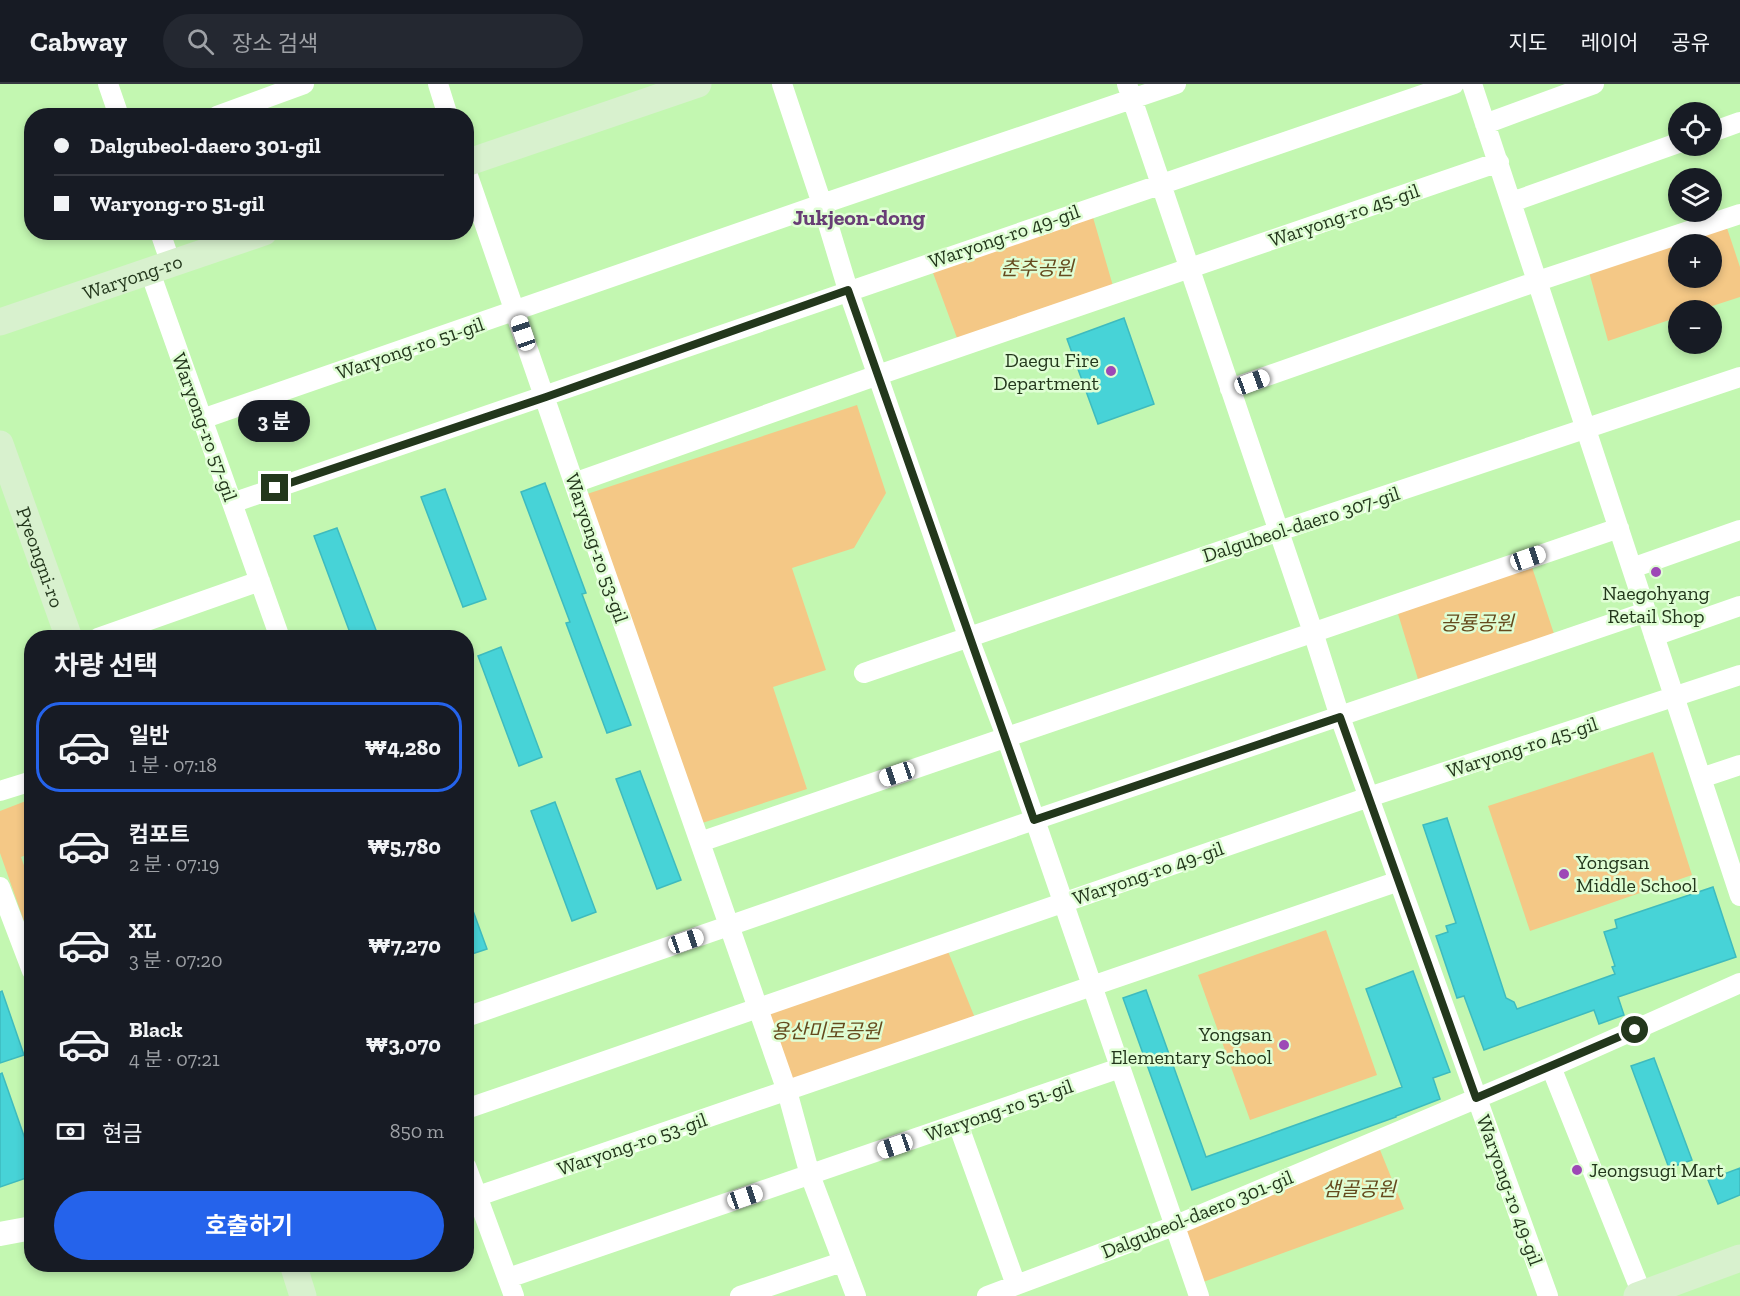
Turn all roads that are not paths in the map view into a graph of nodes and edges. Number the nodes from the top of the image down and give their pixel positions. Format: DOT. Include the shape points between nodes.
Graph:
graph roads {
  1 [pos="108,84"];
  2 [pos="304,84"];
  3 [pos="438,84"];
  4 [pos="698,84"];
  5 [pos="782,84"];
  6 [pos="1176,84"];
  7 [pos="1454,84"];
  8 [pos="1472,84"];
  9 [pos="1594,84"];
  10 [pos="1129,91"];
  11 [pos="116,108"];
  12 [pos="239,108"];
  13 [pos="446,108"];
  14 [pos="1740,122"];
  15 [pos="1485,124"];
  16 [pos="1722,128"];
  17 [pos="1668,147"];
  18 [pos="474,160"];
  19 [pos="1499,162"];
  20 [pos="1160,182"];
  21 [pos="474,193"];
  22 [pos="1512,202"];
  23 [pos="822,204"];
  24 [pos="1740,214"];
  25 [pos="160,240"];
  26 [pos="241,240"];
  27 [pos="160,268"];
  28 [pos="1189,268"];
  29 [pos="1538,281"];
  30 [pos="848,290"];
  31 [pos="516,311"];
  32 [pos="0,322"];
  33 [pos="878,375"];
  34 [pos="1740,377"];
  35 [pos="1230,389"];
  36 [pos="546,397"];
  37 [pos="202,419"];
  38 [pos="1587,429"];
  39 [pos="0,444"];
  40 [pos="574,483"];
  41 [pos="232,503"];
  42 [pos="1619,528"];
  43 [pos="1740,530"];
  44 [pos="1279,531"];
  45 [pos="1632,568"];
  46 [pos="260,581"];
  47 [pos="1740,606"];
  48 [pos="1646,612"];
  49 [pos="66,630"];
  50 [pos="121,630"];
  51 [pos="277,630"];
  52 [pos="1313,632"];
  53 [pos="968,636"];
  54 [pos="1654,636"];
  55 [pos="864,673"];
  56 [pos="1740,675"];
  57 [pos="1674,697"];
  58 [pos="1340,717"];
  59 [pos="1006,736"];
  60 [pos="1740,765"];
  61 [pos="1701,777"];
  62 [pos="24,784"];
  63 [pos="0,791"];
  64 [pos="1369,797"];
  65 [pos="1034,820"];
  66 [pos="700,842"];
  67 [pos="1399,881"];
  68 [pos="0,887"];
  69 [pos="1740,896"];
  70 [pos="1063,902"];
  71 [pos="729,926"];
  72 [pos="24,950"];
  73 [pos="1740,983"];
  74 [pos="1091,984"];
  75 [pos="758,1008"];
  76 [pos="474,1014"];
  77 [pos="1551,1067"];
  78 [pos="1120,1068"];
  79 [pos="787,1091"];
  80 [pos="1476,1098"];
  81 [pos="474,1106"];
  82 [pos="958,1124"];
  83 [pos="810,1175"];
  84 [pos="474,1186"];
  85 [pos="478,1196"];
  86 [pos="1174,1226"];
  87 [pos="24,1230"];
  88 [pos="0,1234"];
  89 [pos="1740,1258"];
  90 [pos="843,1262"];
  91 [pos="296,1272"];
  92 [pos="1016,1285"];
  93 [pos="511,1287"];
  94 [pos="1641,1295"];
  95 [pos="303,1296"];
  96 [pos="740,1296"];
  97 [pos="856,1296"];
  98 [pos="987,1296"];
  99 [pos="1199,1296"];
  100 [pos="1548,1296"];
  1 -- 11 [label="street"];
  2 -- 12 [label="street"];
  3 -- 13 [label="street"];
  4 -- 18 [label="main road"];
  5 -- 23 [label="street"];
  6 -- 10 [label="street"];
  7 -- 20 [label="street"];
  8 -- 15 [label="street"];
  9 -- 15 [label="street"];
  10 -- 20 [label="street, Waryong-ro 49-gil"];
  10 -- 23 [label="street"];
  14 -- 16 [label="street"];
  15 -- 19 [label="street"];
  17 -- 22 [label="street"];
  19 -- 22 [label="street"];
  19 -- 28 [label="street, Waryong-ro 45-gil"];
  20 -- 28 [label="street, Waryong-ro 49-gil"];
  20 -- 30 [label="street, Waryong-ro 49-gil"];
  21 -- 31 [label="street, Waryong-ro 53-gil"];
  22 -- 29 [label="street"];
  23 -- 30 [label="street"];
  23 -- 31 [label="street, Waryong-ro 51-gil"];
  24 -- 29 [label="street"];
  25 -- 27 [label="street, Waryong-ro 57-gil"];
  26 -- 27 [label="main road, Waryong-ro"];
  27 -- 32 [label="main road, Waryong-ro"];
  27 -- 37 [label="street, Waryong-ro 57-gil"];
  28 -- 33 [label="street"];
  28 -- 35 [label="street, Waryong-ro 49-gil"];
  29 -- 35 [label="street"];
  29 -- 38 [label="street"];
  30 -- 33 [label="street"];
  30 -- 36 [label="street"];
  31 -- 36 [label="street, Waryong-ro 53-gil"];
  31 -- 37 [label="street, Waryong-ro 51-gil"];
  33 -- 40 [label="street"];
  33 -- 53 [label="street"];
  34 -- 38 [label="street, Dalgubeol-daero 307-gil"];
  35 -- 44 [label="street, Waryong-ro 49-gil"];
  36 -- 40 [label="street, Waryong-ro 53-gil"];
  36 -- 41 [label="street"];
  37 -- 41 [label="street, Waryong-ro 57-gil"];
  38 -- 42 [label="street"];
  38 -- 44 [label="street, Dalgubeol-daero 307-gil"];
  39 -- 49 [label="main road, Pyeongni-ro"];
  40 -- 66 [label="street, Waryong-ro 53-gil"];
  41 -- 46 [label="street, Waryong-ro 57-gil"];
  42 -- 45 [label="street"];
  42 -- 52 [label="street"];
  43 -- 45 [label="street"];
  44 -- 52 [label="street, Waryong-ro 49-gil"];
  44 -- 53 [label="street, Dalgubeol-daero 307-gil"];
  45 -- 48 [label="street"];
  46 -- 50 [label="street"];
  46 -- 51 [label="street, Waryong-ro 57-gil"];
  47 -- 54 [label="street"];
  48 -- 54 [label="street"];
  48 -- 58 [label="street"];
  52 -- 58 [label="street, Waryong-ro 49-gil"];
  52 -- 59 [label="street"];
  53 -- 55 [label="street, Dalgubeol-daero 307-gil"];
  53 -- 59 [label="street"];
  54 -- 57 [label="street"];
  56 -- 57 [label="street, Waryong-ro 45-gil"];
  57 -- 61 [label="street"];
  57 -- 64 [label="street, Waryong-ro 45-gil"];
  58 -- 64 [label="street, Waryong-ro 49-gil"];
  58 -- 65 [label="street"];
  59 -- 65 [label="street"];
  59 -- 66 [label="street"];
  60 -- 61 [label="street"];
  61 -- 69 [label="street"];
  62 -- 63 [label="street"];
  64 -- 67 [label="street, Waryong-ro 49-gil"];
  64 -- 70 [label="street, Waryong-ro 49-gil"];
  65 -- 70 [label="street"];
  65 -- 71 [label="street"];
  66 -- 71 [label="street, Waryong-ro 53-gil"];
  67 -- 74 [label="street"];
  67 -- 80 [label="street, Waryong-ro 49-gil"];
  68 -- 72 [label="street"];
  70 -- 74 [label="street"];
  70 -- 75 [label="street"];
  71 -- 75 [label="street, Waryong-ro 53-gil"];
  71 -- 76 [label="street"];
  73 -- 77 [label="street, Dalgubeol-daero 301-gil"];
  74 -- 78 [label="street"];
  74 -- 79 [label="street"];
  75 -- 79 [label="street, Waryong-ro 53-gil"];
  75 -- 81 [label="street"];
  77 -- 80 [label="street, Dalgubeol-daero 301-gil"];
  77 -- 94 [label="street"];
  78 -- 82 [label="street, Waryong-ro 51-gil"];
  78 -- 86 [label="street"];
  79 -- 83 [label="street, Waryong-ro 53-gil"];
  79 -- 85 [label="street, Waryong-ro 53-gil"];
  80 -- 86 [label="street, Dalgubeol-daero 301-gil"];
  80 -- 100 [label="street, Waryong-ro 49-gil"];
  82 -- 83 [label="street, Waryong-ro 51-gil"];
  82 -- 92 [label="street"];
  83 -- 90 [label="street, Waryong-ro 53-gil"];
  83 -- 93 [label="street"];
  84 -- 85 [label="street"];
  85 -- 93 [label="street"];
  86 -- 92 [label="street, Dalgubeol-daero 301-gil"];
  86 -- 99 [label="street"];
  87 -- 88 [label="street"];
  89 -- 94 [label="main road"];
  90 -- 96 [label="street"];
  90 -- 97 [label="street, Waryong-ro 53-gil"];
  91 -- 95 [label="main road"];
  92 -- 98 [label="street, Dalgubeol-daero 301-gil"];
}
